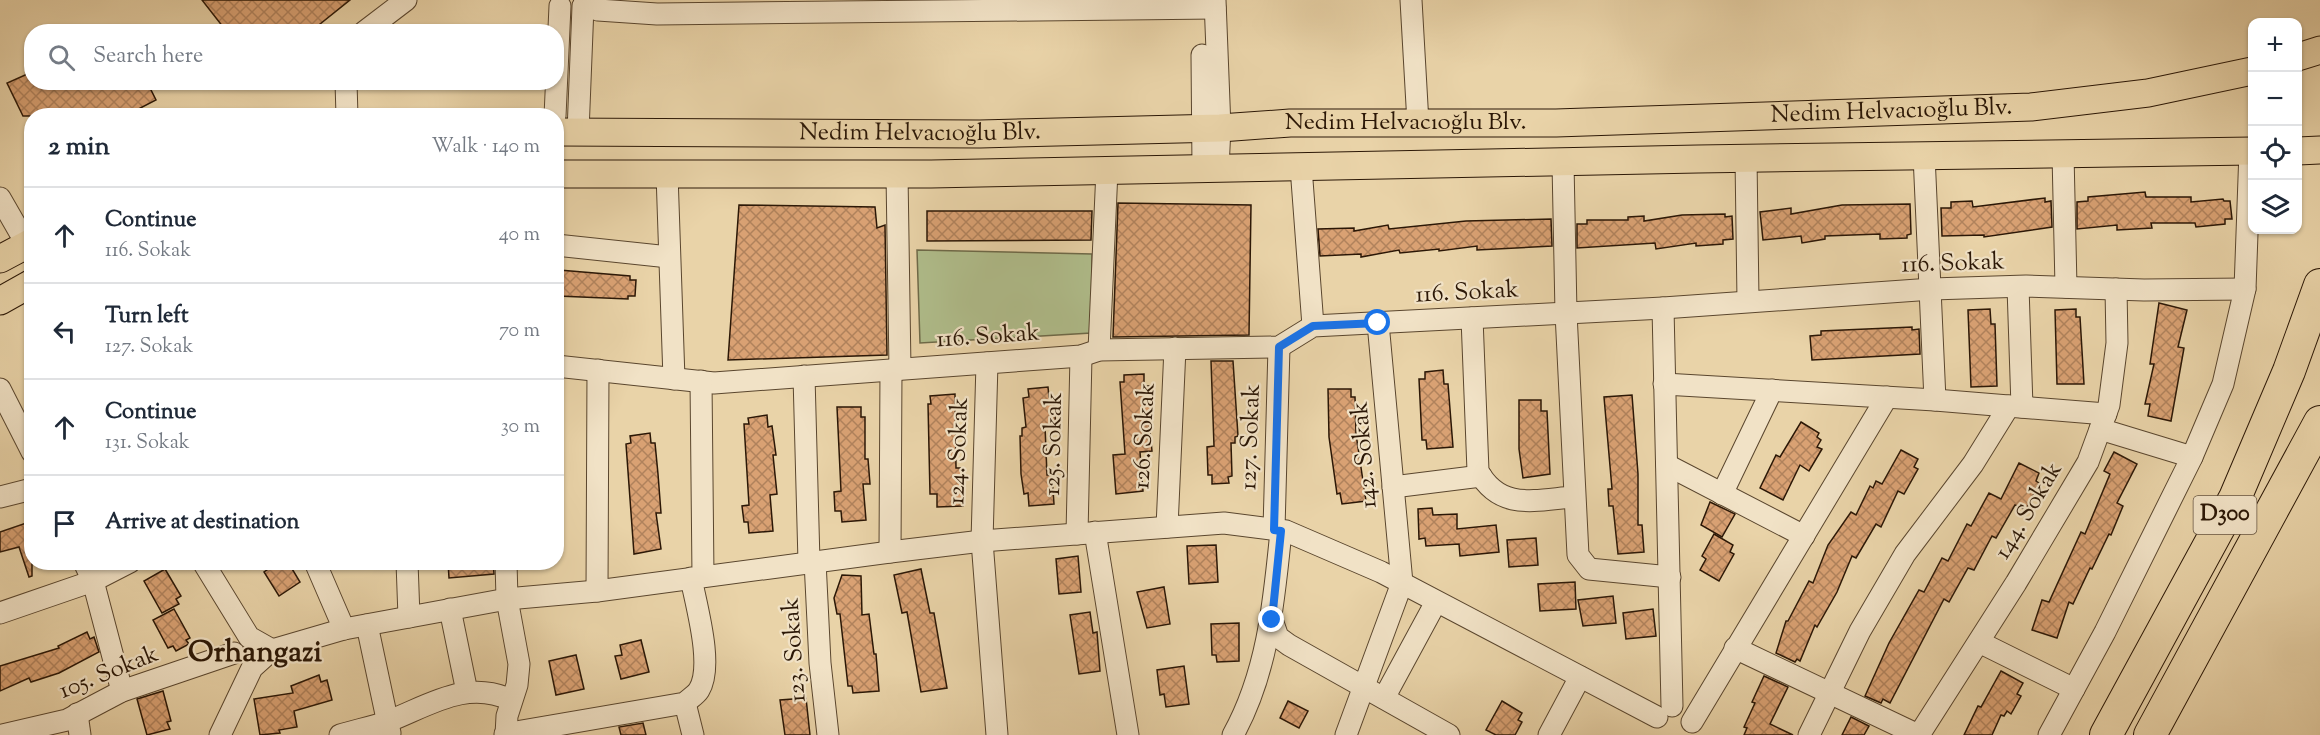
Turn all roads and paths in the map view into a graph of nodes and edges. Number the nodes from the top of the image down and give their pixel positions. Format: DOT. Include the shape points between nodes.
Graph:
graph roads {
  1 [pos="406,0"];
  2 [pos="1411,0"];
  3 [pos="558,3"];
  4 [pos="585,4"];
  5 [pos="1208,4"];
  6 [pos="374,24"];
  7 [pos="557,24"];
  8 [pos="2320,50"];
  9 [pos="2302,56"];
  10 [pos="2248,72"];
  11 [pos="346,90"];
  12 [pos="556,90"];
  13 [pos="347,108"];
  14 [pos="555,108"];
  15 [pos="1418,123"];
  16 [pos="1212,128"];
  17 [pos="567,132"];
  18 [pos="2302,150"];
  19 [pos="2320,150"];
  20 [pos="2248,151"];
  21 [pos="2063,154"];
  22 [pos="1924,155"];
  23 [pos="1746,158"];
  24 [pos="1563,163"];
  25 [pos="1301,167"];
  26 [pos="1210,168"];
  27 [pos="1107,170"];
  28 [pos="564,174"];
  29 [pos="667,174"];
  30 [pos="897,174"];
  31 [pos="2250,180"];
  32 [pos="0,198"];
  33 [pos="24,236"];
  34 [pos="564,246"];
  35 [pos="24,247"];
  36 [pos="669,257"];
  37 [pos="0,259"];
  38 [pos="2320,285"];
  39 [pos="2018,287"];
  40 [pos="2066,287"];
  41 [pos="24,288"];
  42 [pos="2116,289"];
  43 [pos="2245,289"];
  44 [pos="1932,290"];
  45 [pos="1748,300"];
  46 [pos="0,301"];
  47 [pos="1664,308"];
  48 [pos="1566,313"];
  49 [pos="1472,318"];
  50 [pos="1378,323"];
  51 [pos="1313,326"];
  52 [pos="1279,347"];
  53 [pos="1175,348"];
  54 [pos="1090,353"];
  55 [pos="987,363"];
  56 [pos="564,367"];
  57 [pos="598,370"];
  58 [pos="895,370"];
  59 [pos="804,376"];
  60 [pos="674,379"];
  61 [pos="701,381"];
  62 [pos="1664,384"];
  63 [pos="0,390"];
  64 [pos="1772,390"];
  65 [pos="1887,397"];
  66 [pos="1935,400"];
  67 [pos="2015,407"];
  68 [pos="2103,421"];
  69 [pos="2320,422"];
  70 [pos="24,436"];
  71 [pos="2192,457"];
  72 [pos="1667,465"];
  73 [pos="1481,476"];
  74 [pos="1393,488"];
  75 [pos="24,491"];
  76 [pos="1722,494"];
  77 [pos="1574,497"];
  78 [pos="0,498"];
  79 [pos="1167,527"];
  80 [pos="1278,530"];
  81 [pos="1086,533"];
  82 [pos="1804,536"];
  83 [pos="982,541"];
  84 [pos="890,552"];
  85 [pos="812,562"];
  86 [pos="208,570"];
  87 [pos="318,570"];
  88 [pos="407,570"];
  89 [pos="506,570"];
  90 [pos="89,572"];
  91 [pos="697,577"];
  92 [pos="1670,577"];
  93 [pos="1402,583"];
  94 [pos="597,591"];
  95 [pos="507,598"];
  96 [pos="1436,602"];
  97 [pos="450,609"];
  98 [pos="0,614"];
  99 [pos="409,617"];
  100 [pos="1272,620"];
  101 [pos="367,625"];
  102 [pos="344,629"];
  103 [pos="249,637"];
  104 [pos="1979,642"];
  105 [pos="1735,648"];
  106 [pos="272,650"];
  107 [pos="234,653"];
  108 [pos="252,668"];
  109 [pos="1580,677"];
  110 [pos="1363,686"];
  111 [pos="2074,689"];
  112 [pos="122,691"];
  113 [pos="467,692"];
  114 [pos="1828,693"];
  115 [pos="1384,698"];
  116 [pos="511,700"];
  117 [pos="685,703"];
  118 [pos="1662,720"];
  119 [pos="79,724"];
  120 [pos="389,728"];
  121 [pos="1690,729"];
  122 [pos="506,734"];
  123 [pos="1444,734"];
  124 [pos="2,735"];
  125 [pos="220,735"];
  126 [pos="340,735"];
  127 [pos="693,735"];
  128 [pos="828,735"];
  129 [pos="997,735"];
  130 [pos="1128,735"];
  131 [pos="1233,735"];
  132 [pos="1346,735"];
  133 [pos="1549,735"];
  134 [pos="1809,735"];
  135 [pos="1919,735"];
  136 [pos="2049,735"];
  137 [pos="2106,735"];
  138 [pos="2150,735"];
  1 -- 6 [label="street"];
  2 -- 15 [label="street"];
  3 -- 4 [label="street" via="574,11"];
  3 -- 7 [label="street"];
  4 -- 5 [label="street" via="598,10 657,14"];
  4 -- 17 [label="street"];
  5 -- 16 [label="street"];
  8 -- 9 [label="main road"];
  10 -- 15 [label="main road, Nedim Helvacıoğlu Blv." via="2148,93 2031,107 1556,123"];
  11 -- 13 [label="street"];
  12 -- 14 [label="street"];
  15 -- 16 [label="main road, Nedim Helvacıoğlu Blv." via="1290,123"];
  16 -- 17 [label="main road, Nedim Helvacıoğlu Blv." via="980,134"];
  16 -- 26 [label="street"];
  18 -- 19 [label="main road"];
  20 -- 21 [label="main road, Nedim Helvacıoğlu Blv."];
  21 -- 22 [label="main road, Nedim Helvacıoğlu Blv."];
  21 -- 40 [label="street"];
  22 -- 23 [label="main road, Nedim Helvacıoğlu Blv."];
  22 -- 44 [label="street"];
  23 -- 24 [label="main road, Nedim Helvacıoğlu Blv."];
  23 -- 45 [label="street"];
  24 -- 25 [label="main road, Nedim Helvacıoğlu Blv."];
  24 -- 48 [label="street"];
  25 -- 26 [label="main road, Nedim Helvacıoğlu Blv."];
  25 -- 51 [label="street"];
  26 -- 27 [label="main road, Nedim Helvacıoğlu Blv."];
  27 -- 30 [label="main road, Nedim Helvacıoğlu Blv."];
  27 -- 54 [label="street, 125. Sokak"];
  28 -- 29 [label="main road, Nedim Helvacıoğlu Blv."];
  29 -- 30 [label="main road, Nedim Helvacıoğlu Blv."];
  29 -- 36 [label="street"];
  30 -- 58 [label="street"];
  31 -- 43 [label="street"];
  32 -- 33 [label="street"];
  34 -- 36 [label="street"];
  35 -- 37 [label="main road"];
  36 -- 60 [label="street"];
  38 -- 137 [label="highway, D300" via="2289,371 2235,498"];
  39 -- 40 [label="street, 116. Sokak"];
  39 -- 44 [label="street, 116. Sokak"];
  39 -- 67 [label="street"];
  40 -- 42 [label="street, 116. Sokak"];
  41 -- 46 [label="main road"];
  42 -- 43 [label="street, 116. Sokak"];
  42 -- 68 [label="street, 144. Sokak" via="2117,343"];
  43 -- 71 [label="street" via="2223,384"];
  44 -- 45 [label="street, 116. Sokak"];
  44 -- 66 [label="street"];
  45 -- 47 [label="street, 116. Sokak"];
  47 -- 48 [label="street, 116. Sokak"];
  47 -- 62 [label="street"];
  48 -- 49 [label="street, 116. Sokak"];
  48 -- 77 [label="street"];
  49 -- 50 [label="street, 116. Sokak"];
  49 -- 73 [label="street"];
  50 -- 51 [label="street, 116. Sokak"];
  50 -- 74 [label="street, 142. Sokak"];
  51 -- 52 [label="street, 116. Sokak"];
  52 -- 53 [label="street, 116. Sokak"];
  52 -- 80 [label="street, 127. Sokak"];
  53 -- 54 [label="street, 116. Sokak"];
  53 -- 79 [label="street, 126. Sokak"];
  54 -- 55 [label="street, 116. Sokak"];
  54 -- 81 [label="street, 125. Sokak"];
  55 -- 58 [label="street, 116. Sokak"];
  55 -- 83 [label="street, 124. Sokak"];
  56 -- 57 [label="street, 116. Sokak"];
  57 -- 60 [label="street, 116. Sokak"];
  57 -- 94 [label="street"];
  58 -- 59 [label="street, 116. Sokak"];
  58 -- 84 [label="street"];
  59 -- 61 [label="street, 116. Sokak"];
  59 -- 85 [label="street, 123. Sokak"];
  60 -- 61 [label="street, 116. Sokak"];
  61 -- 91 [label="street"];
  62 -- 64 [label="street"];
  62 -- 72 [label="street"];
  63 -- 70 [label="street"];
  64 -- 65 [label="street"];
  64 -- 76 [label="street"];
  65 -- 66 [label="street"];
  65 -- 82 [label="street"];
  66 -- 67 [label="street"];
  67 -- 68 [label="street"];
  67 -- 114 [label="street" via="1905,554"];
  68 -- 71 [label="street"];
  68 -- 104 [label="street, 144. Sokak" via="2088,462"];
  69 -- 138 [label="highway, D300"];
  71 -- 111 [label="street"];
  72 -- 76 [label="street"];
  72 -- 92 [label="street"];
  73 -- 74 [label="street"];
  73 -- 77 [label="street" via="1485,485 1503,497 1526,501"];
  74 -- 93 [label="street, 142. Sokak"];
  75 -- 78 [label="street"];
  76 -- 82 [label="street"];
  77 -- 92 [label="street" via="1578,555 1589,569"];
  79 -- 80 [label="street" via="1224,523"];
  79 -- 81 [label="street"];
  80 -- 93 [label="street"];
  80 -- 100 [label="street, 127. Sokak"];
  81 -- 83 [label="street"];
  81 -- 130 [label="street, 125. Sokak"];
  82 -- 105 [label="street"];
  83 -- 84 [label="street"];
  83 -- 129 [label="street, 124. Sokak"];
  84 -- 85 [label="street"];
  85 -- 91 [label="street"];
  85 -- 128 [label="street, 123. Sokak"];
  86 -- 103 [label="street"];
  87 -- 102 [label="street"];
  88 -- 99 [label="street"];
  89 -- 95 [label="street"];
  90 -- 98 [label="street"];
  90 -- 112 [label="street"];
  91 -- 94 [label="street"];
  91 -- 117 [label="street" via="705,676 699,692"];
  92 -- 118 [label="street"];
  93 -- 96 [label="street"];
  93 -- 110 [label="street"];
  94 -- 95 [label="street"];
  95 -- 97 [label="street"];
  95 -- 116 [label="street" via="519,664 518,686"];
  96 -- 109 [label="street"];
  96 -- 115 [label="street"];
  97 -- 99 [label="street"];
  97 -- 113 [label="street"];
  99 -- 101 [label="street"];
  100 -- 110 [label="street" via="1278,637 1289,645"];
  100 -- 131 [label="street, 127. Sokak" via="1259,673"];
  101 -- 102 [label="street"];
  101 -- 120 [label="street"];
  102 -- 106 [label="street"];
  103 -- 106 [label="street"];
  103 -- 107 [label="street"];
  104 -- 111 [label="street"];
  104 -- 135 [label="street, 144. Sokak"];
  105 -- 114 [label="street"];
  105 -- 121 [label="street"];
  106 -- 108 [label="street"];
  107 -- 108 [label="street"];
  107 -- 112 [label="street, 105. Sokak"];
  108 -- 125 [label="street"];
  109 -- 118 [label="street"];
  109 -- 133 [label="street"];
  110 -- 115 [label="street"];
  110 -- 132 [label="street"];
  111 -- 136 [label="street"];
  112 -- 119 [label="street, 105. Sokak"];
  113 -- 116 [label="street" via="490,692"];
  113 -- 120 [label="street" via="425,705"];
  114 -- 134 [label="street"];
  114 -- 135 [label="street"];
  115 -- 123 [label="street"];
  116 -- 122 [label="street"];
  117 -- 122 [label="street"];
  117 -- 127 [label="street"];
  118 -- 121 [label="street" via="1685,710 1691,715"];
  119 -- 124 [label="street, 105. Sokak" via="67,720"];
  120 -- 126 [label="street"];
}
